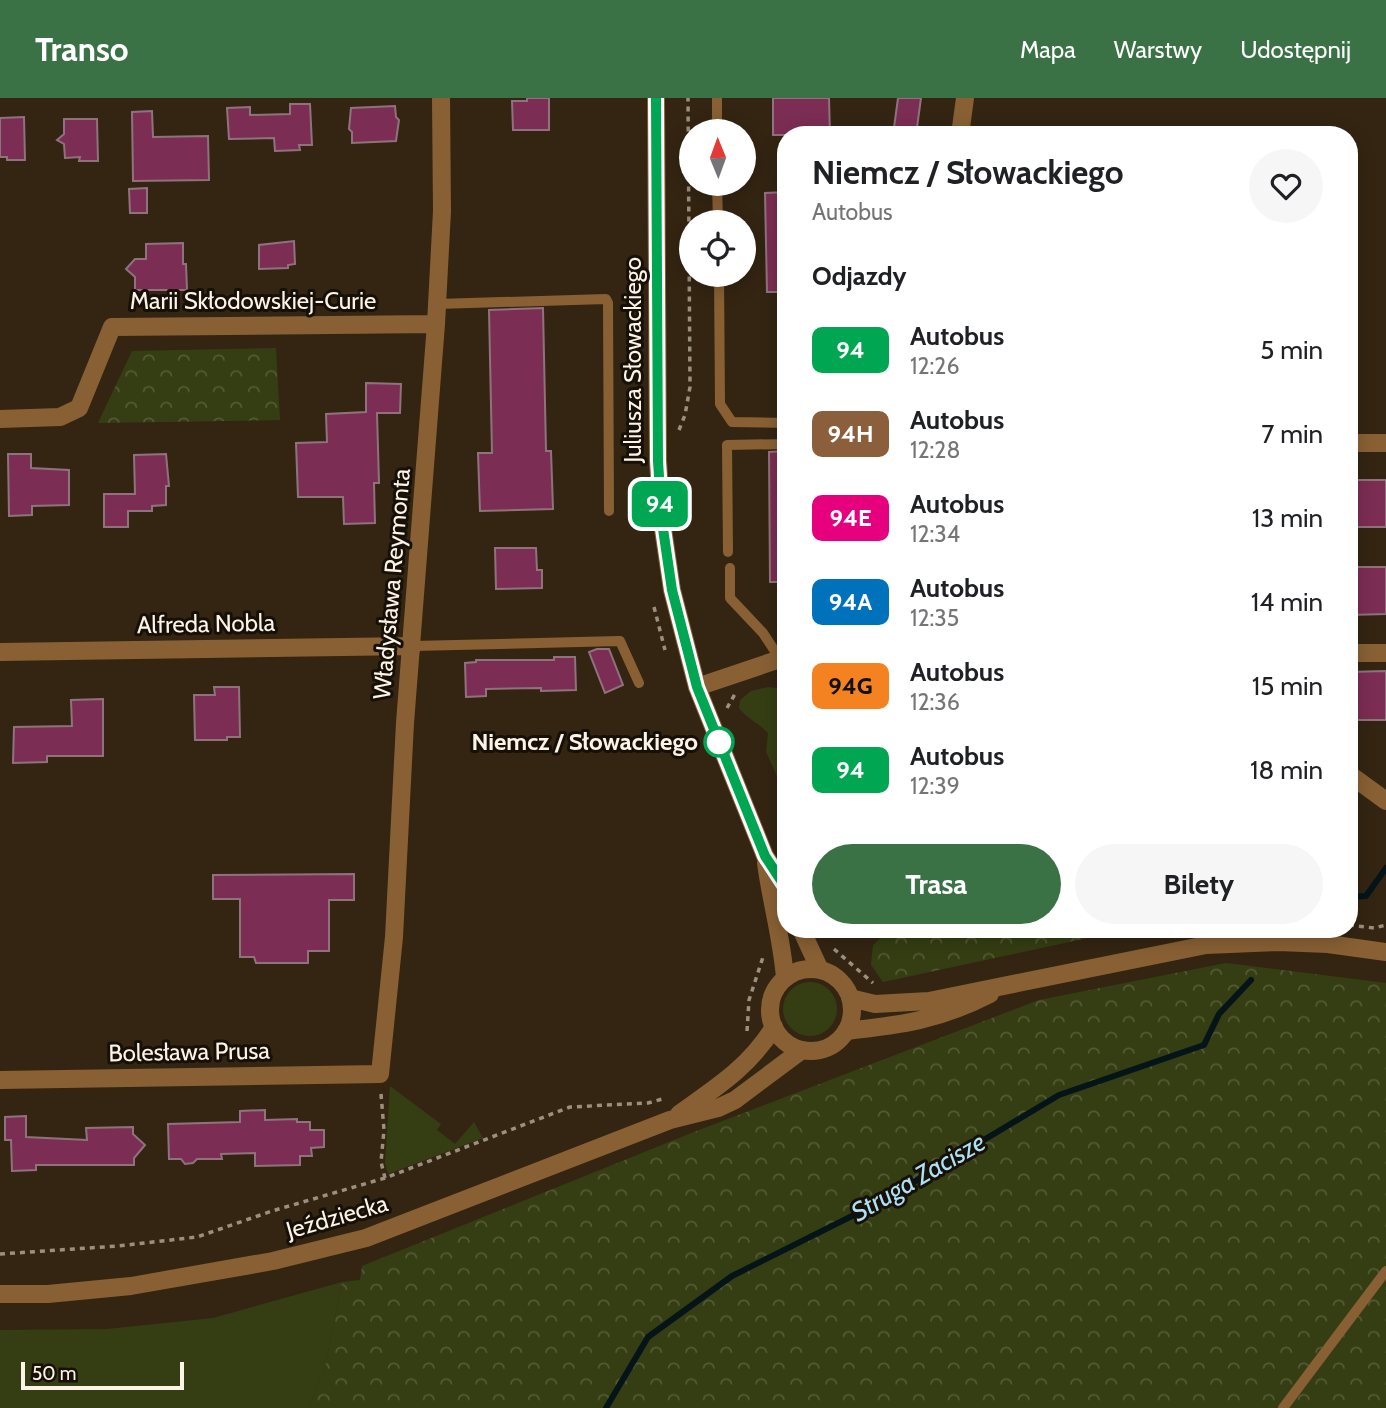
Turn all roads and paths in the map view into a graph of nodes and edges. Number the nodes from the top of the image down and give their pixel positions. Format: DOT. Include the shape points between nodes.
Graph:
graph roads {
  1 [pos="440,98"];
  2 [pos="656,98"];
  3 [pos="688,98"];
  4 [pos="717,98"];
  5 [pos="965,98"];
  6 [pos="717,119"];
  7 [pos="961,126"];
  8 [pos="719,287"];
  9 [pos="437,303"];
  10 [pos="436,324"];
  11 [pos="0,419"];
  12 [pos="777,423"];
  13 [pos="678,441"];
  14 [pos="1358,443"];
  15 [pos="1386,443"];
  16 [pos="777,444"];
  17 [pos="609,511"];
  18 [pos="728,552"];
  19 [pos="730,568"];
  20 [pos="413,646"];
  21 [pos="777,650"];
  22 [pos="0,652"];
  23 [pos="1358,653"];
  24 [pos="1386,653"];
  25 [pos="777,660"];
  26 [pos="733,676"];
  27 [pos="639,683"];
  28 [pos="697,687"];
  29 [pos="728,717"];
  30 [pos="1358,779"];
  31 [pos="1383,792"];
  32 [pos="765,856"];
  33 [pos="777,874"];
  34 [pos="1386,925"];
  35 [pos="1358,926"];
  36 [pos="777,929"];
  37 [pos="778,938"];
  38 [pos="806,938"];
  39 [pos="828,944"];
  40 [pos="765,951"];
  41 [pos="1386,952"];
  42 [pos="820,970"];
  43 [pos="785,978"];
  44 [pos="882,988"];
  45 [pos="1003,988"];
  46 [pos="850,999"];
  47 [pos="774,1027"];
  48 [pos="846,1031"];
  49 [pos="747,1036"];
  50 [pos="802,1049"];
  51 [pos="380,1074"];
  52 [pos="0,1080"];
  53 [pos="674,1094"];
  54 [pos="670,1120"];
  55 [pos="385,1178"];
  56 [pos="0,1254"];
  57 [pos="1386,1272"];
  58 [pos="0,1294"];
  59 [pos="1283,1408"];
  1 -- 9 [label="street, Władysława Reymonta" via="442,211"];
  2 -- 28 [label="street, Juliusza Słowackiego" via="662,522 672,590"];
  3 -- 13 [label="path" via="690,387"];
  4 -- 6 [label="lane"];
  5 -- 7 [label="street"];
  8 -- 12 [label="lane" via="720,404 732,422"];
  9 -- 10 [label="street, Władysława Reymonta"];
  9 -- 17 [label="lane" via="606,299"];
  10 -- 11 [label="street, Marii Skłodowskiej-Curie" via="112,327 79,408 60,417"];
  10 -- 20 [label="street, Władysława Reymonta"];
  14 -- 15 [label="street"];
  16 -- 18 [label="lane" via="727,445"];
  19 -- 21 [label="lane" via="730,598"];
  20 -- 22 [label="street, Alfreda Nobla"];
  20 -- 27 [label="lane" via="620,641"];
  20 -- 51 [label="street, Władysława Reymonta"];
  23 -- 24 [label="street"];
  25 -- 26 [label="street"];
  26 -- 28 [label="street"];
  26 -- 29 [label="path" via="736,694 727,706"];
  28 -- 32 [label="street, Juliusza Słowackiego"];
  30 -- 31 [label="street"];
  32 -- 33 [label="street, Juliusza Słowackiego"];
  32 -- 36 [label="street, Juliusza Słowackiego"];
  34 -- 35 [label="path"];
  37 -- 43 [label="street, Juliusza Słowackiego"];
  38 -- 42 [label="street"];
  39 -- 44 [label="path" via="864,978"];
  40 -- 49 [label="path" via="749,1000"];
  41 -- 45 [label="street" via="1278,942 1206,945"];
  42 -- 43 [label="street" via="807,969"];
  42 -- 46 [label="street" via="833,975"];
  43 -- 47 [label="street" via="771,1000"];
  45 -- 46 [label="street" via="899,1004"];
  45 -- 48 [label="street" via="959,1010 919,1022"];
  46 -- 48 [label="street"];
  47 -- 50 [label="street" via="787,1043"];
  47 -- 54 [label="street, Jeździecka" via="744,1066"];
  48 -- 50 [label="street" via="829,1046"];
  50 -- 54 [label="street, Jeździecka" via="735,1100"];
  51 -- 52 [label="street, Bolesława Prusa"];
  51 -- 55 [label="path"];
  53 -- 55 [label="path" via="648,1103 570,1107"];
  54 -- 58 [label="street, Jeździecka" via="366,1238 273,1261 131,1286"];
  55 -- 56 [label="path" via="197,1237"];
  57 -- 59 [label="lane"];
}
